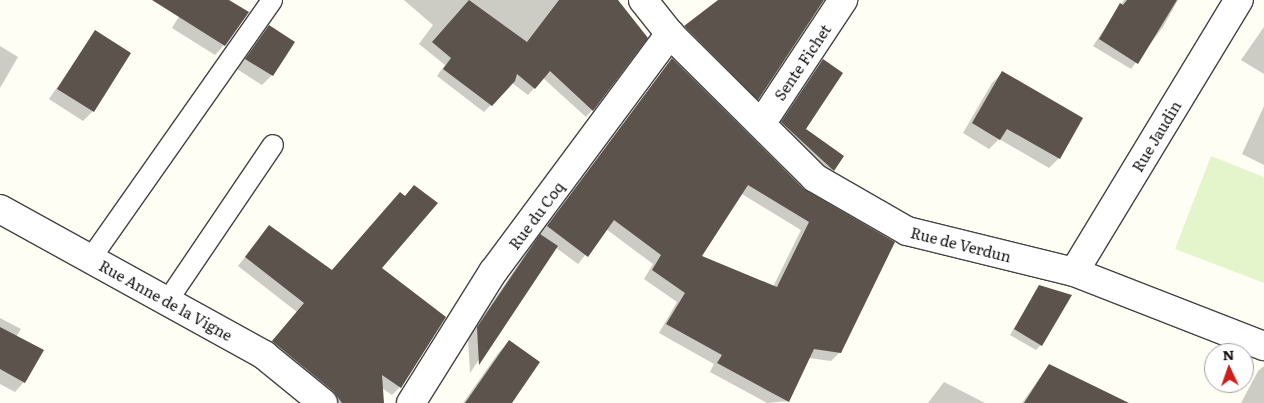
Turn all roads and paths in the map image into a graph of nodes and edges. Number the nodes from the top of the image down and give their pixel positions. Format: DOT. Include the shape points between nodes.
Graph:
graph roads {
  1 [pos="272,0"];
  2 [pos="643,0"];
  3 [pos="843,0"];
  4 [pos="1239,0"];
  5 [pos="670,34"];
  6 [pos="761,124"];
  7 [pos="273,145"];
  8 [pos="0,209"];
  9 [pos="91,258"];
  10 [pos="1074,272"];
  11 [pos="168,300"];
  12 [pos="1264,346"];
  13 [pos="322,403"];
  14 [pos="411,403"];
  1 -- 9 [label="lane"];
  2 -- 5 [label="street, Rue de Verdun"];
  3 -- 6 [label="street, Sente Fichet"];
  4 -- 10 [label="street, Rue Jaudin"];
  5 -- 6 [label="street, Rue de Verdun"];
  5 -- 14 [label="street, Rue du Coq" via="493,272"];
  6 -- 10 [label="street, Rue de Verdun" via="815,178 907,231"];
  7 -- 11 [label="lane"];
  8 -- 9 [label="street, Rue Anne de la Vigne"];
  9 -- 11 [label="street, Rue Anne de la Vigne"];
  10 -- 12 [label="street, Rue de Verdun"];
  11 -- 13 [label="street, Rue Anne de la Vigne" via="264,355"];
}
